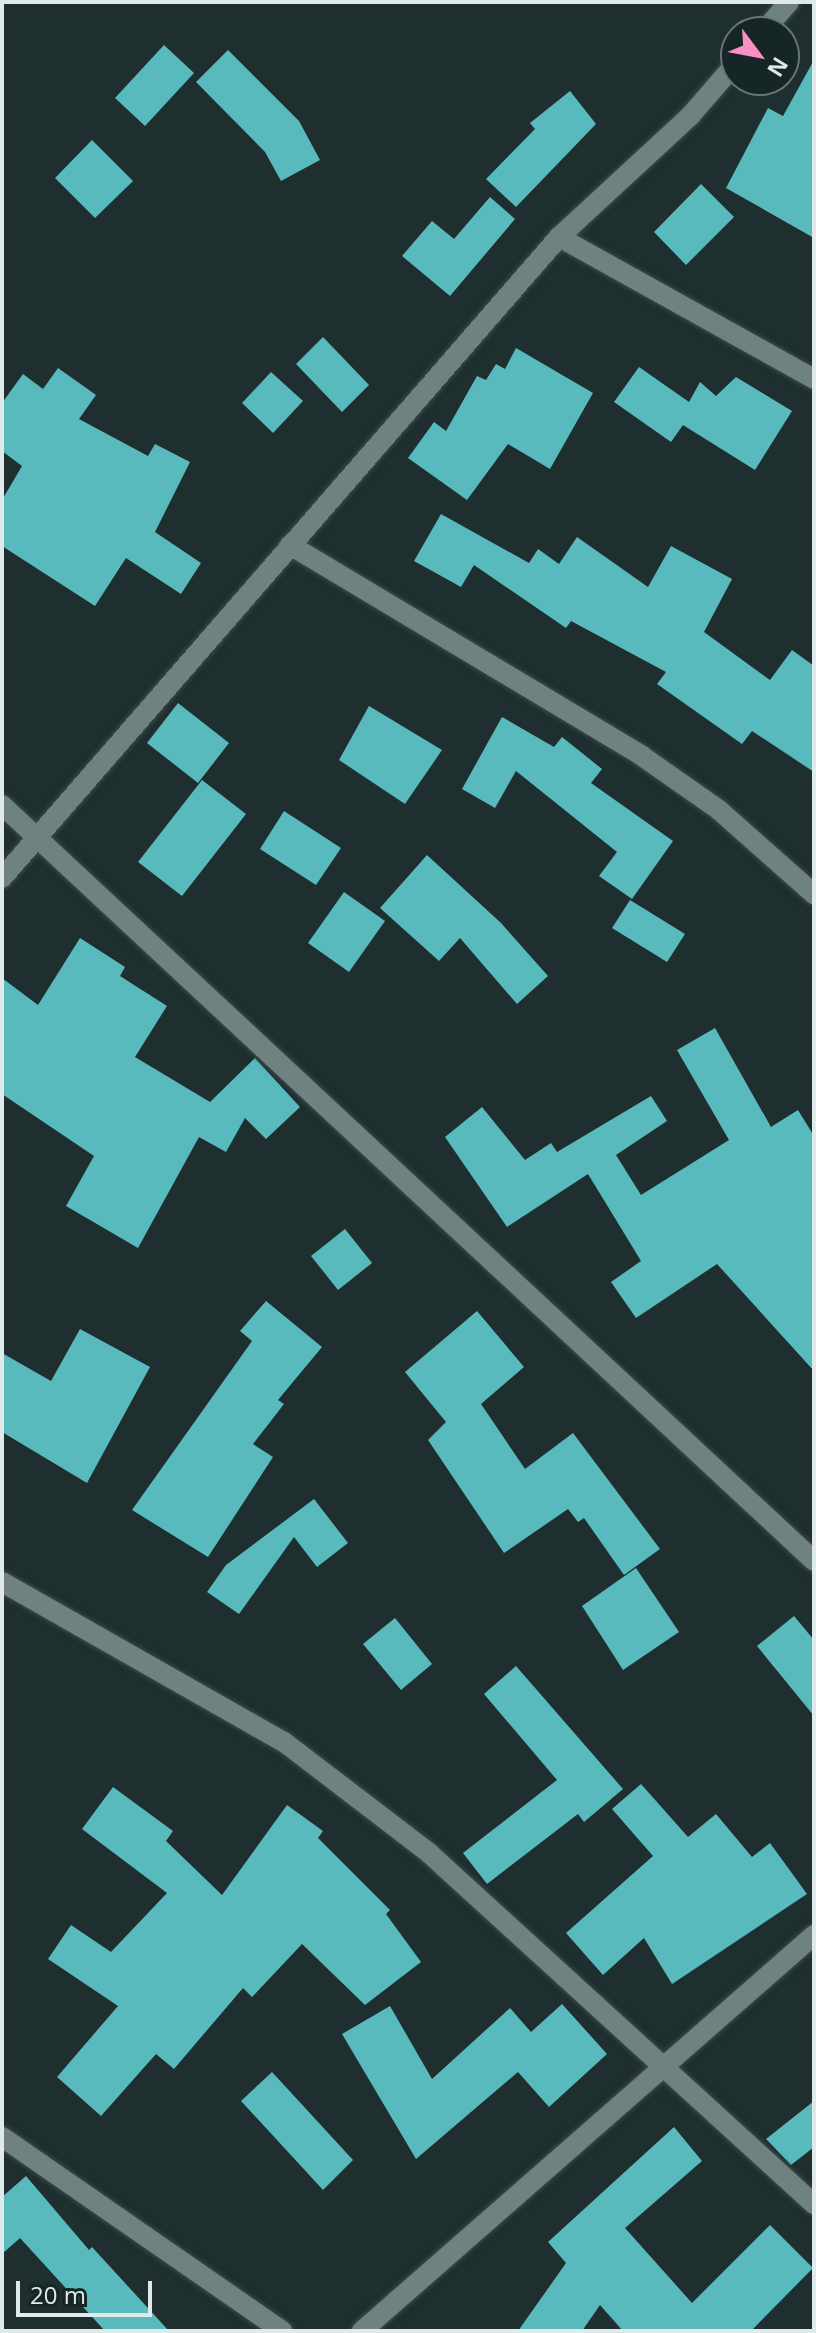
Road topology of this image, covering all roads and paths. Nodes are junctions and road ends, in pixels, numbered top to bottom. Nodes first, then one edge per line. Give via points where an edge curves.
1 (720, 81) edge
2 (559, 237) junction
3 (814, 379) edge
4 (290, 545) junction
5 (2, 805) edge
6 (37, 833) junction
7 (2, 878) edge
8 (814, 894) edge
9 (814, 1561) edge
10 (2, 1582) edge
11 (814, 1935) edge
12 (663, 2071) junction
13 (2, 2137) edge
14 (814, 2204) edge
15 (282, 2331) edge
16 (362, 2331) edge

1 - 2 street
2 - 3 street
2 - 4 street
4 - 6 street
4 - 8 street via 642,756 719,810
5 - 6 street
6 - 7 street
6 - 9 street
10 - 12 street via 284,1742 429,1853
11 - 12 street
12 - 14 street
12 - 16 street
13 - 15 street

